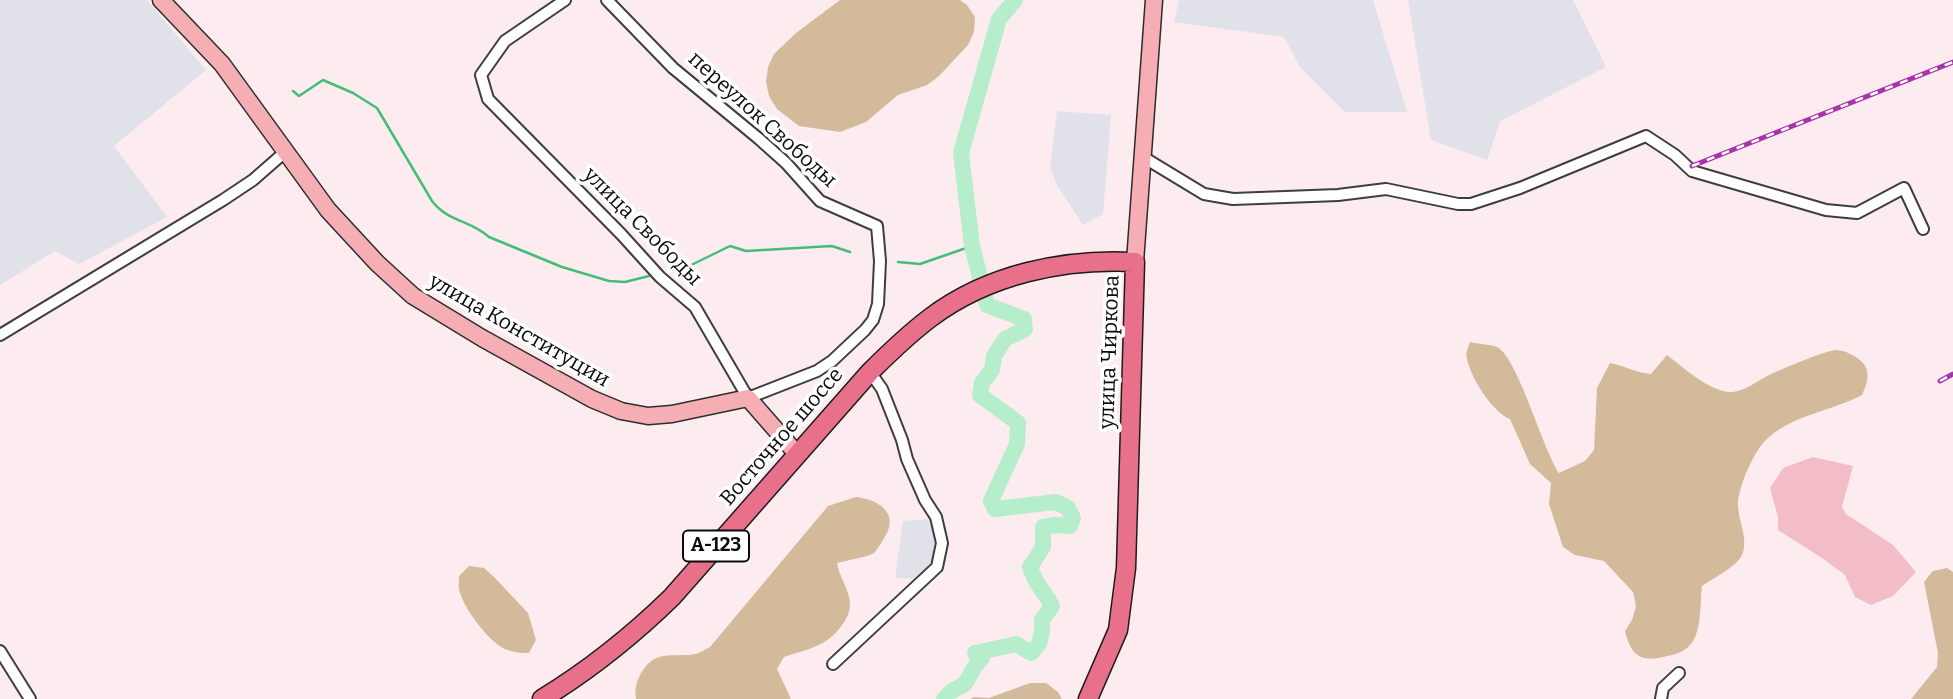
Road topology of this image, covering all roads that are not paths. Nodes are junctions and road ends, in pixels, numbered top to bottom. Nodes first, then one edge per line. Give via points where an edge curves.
1 (161, 0) edge
2 (565, 0) edge
3 (607, 0) edge
4 (1154, 0) edge
5 (285, 152) junction
6 (1143, 157) junction
7 (1923, 229) dead end
8 (1135, 262) junction
9 (0, 335) edge
10 (870, 372) junction
11 (748, 398) junction
12 (797, 454) junction
13 (0, 651) edge
14 (833, 664) dead end
15 (1679, 673) dead end
16 (30, 699) edge
17 (542, 699) edge
18 (1088, 699) edge
19 (1661, 699) edge

1 - 5 main road, улица Конституции via 222,64
2 - 11 street, улица Свободы via 505,41 481,75 488,99 660,277 695,307
3 - 11 street, переулок Свободы via 673,68 786,163 820,201 877,226 880,261 873,320 832,361
4 - 6 main road, улица Чиркова
5 - 9 street via 223,200
5 - 11 main road, улица Конституции via 328,210 413,296 592,399 648,416
6 - 7 street via 1204,194 1233,199 1387,189 1471,204 1646,136 1692,171 1826,210 1857,213 1904,188
6 - 8 main road, улица Чиркова
8 - 10 main road, А-123 via 1076,262 1023,274 972,293 932,316
8 - 18 main road, улица Чиркова via 1124,590 1118,630
10 - 12 main road, Восточное шоссе / А-123
10 - 14 street via 936,517 942,543 937,567
11 - 12 main road
12 - 17 main road, Восточное шоссе / А-123 via 649,620 607,656
13 - 16 street
15 - 19 street via 1663,688

